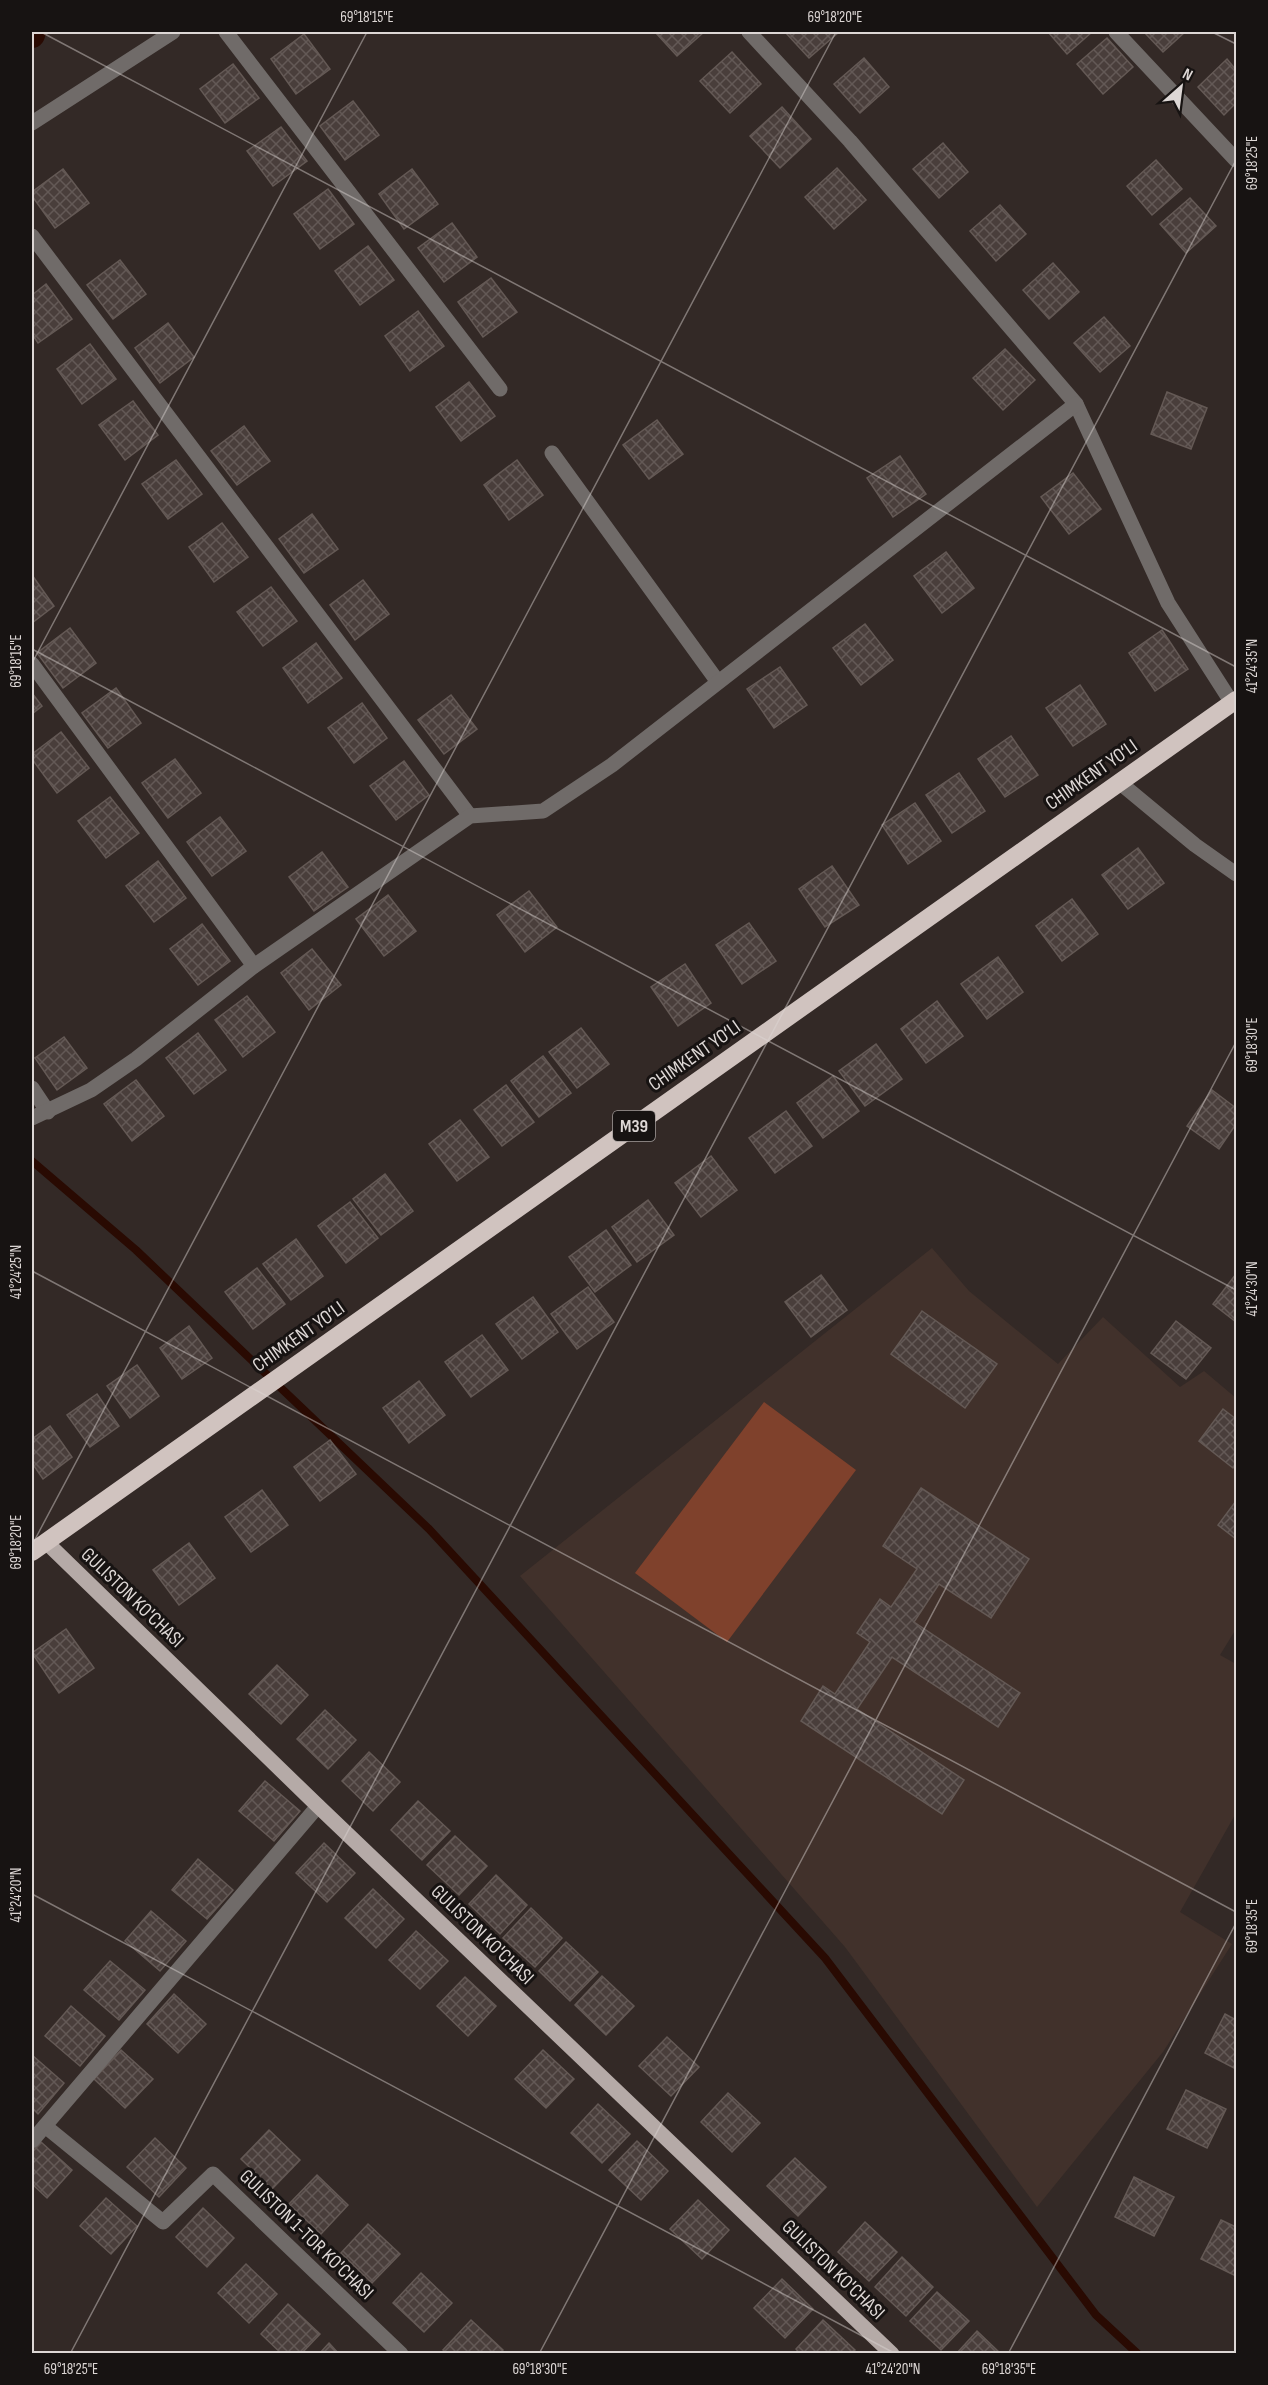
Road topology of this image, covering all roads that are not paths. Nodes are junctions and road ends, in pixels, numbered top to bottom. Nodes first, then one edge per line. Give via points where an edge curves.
1 (173, 32) edge
2 (226, 32) edge
3 (749, 32) edge
4 (1116, 32) edge
5 (32, 123) edge
6 (1236, 160) edge
7 (32, 236) edge
8 (500, 389) dead end
9 (1076, 404) junction
10 (552, 453) dead end
11 (32, 664) edge
12 (718, 682) junction
13 (1234, 701) edge
14 (1119, 782) junction
15 (470, 816) junction
16 (1236, 874) edge
17 (254, 966) junction
18 (32, 1088) edge
19 (48, 1112) junction
20 (32, 1118) edge
21 (39, 1547) edge
22 (318, 1806) junction
23 (45, 2126) junction
24 (32, 2142) edge
25 (401, 2354) edge
26 (892, 2354) edge

1 - 5 street
2 - 8 street
3 - 9 street via 850,141
4 - 6 street
7 - 15 street
9 - 12 street
9 - 13 street via 1168,603
10 - 12 street
11 - 17 street
12 - 15 street via 612,765 543,812
13 - 14 highway, CHIMKENT YO‘LI / M39
14 - 16 street
14 - 21 highway, CHIMKENT YO‘LI / M39
15 - 17 street
17 - 19 street via 136,1059 91,1090
18 - 19 street
19 - 20 street
21 - 22 main road, GULISTON KO'CHASI
22 - 23 street
22 - 26 main road, GULISTON KO'CHASI
23 - 24 street
23 - 25 street, GULISTON 1-TOR KO'CHASI via 163,2222 213,2174

